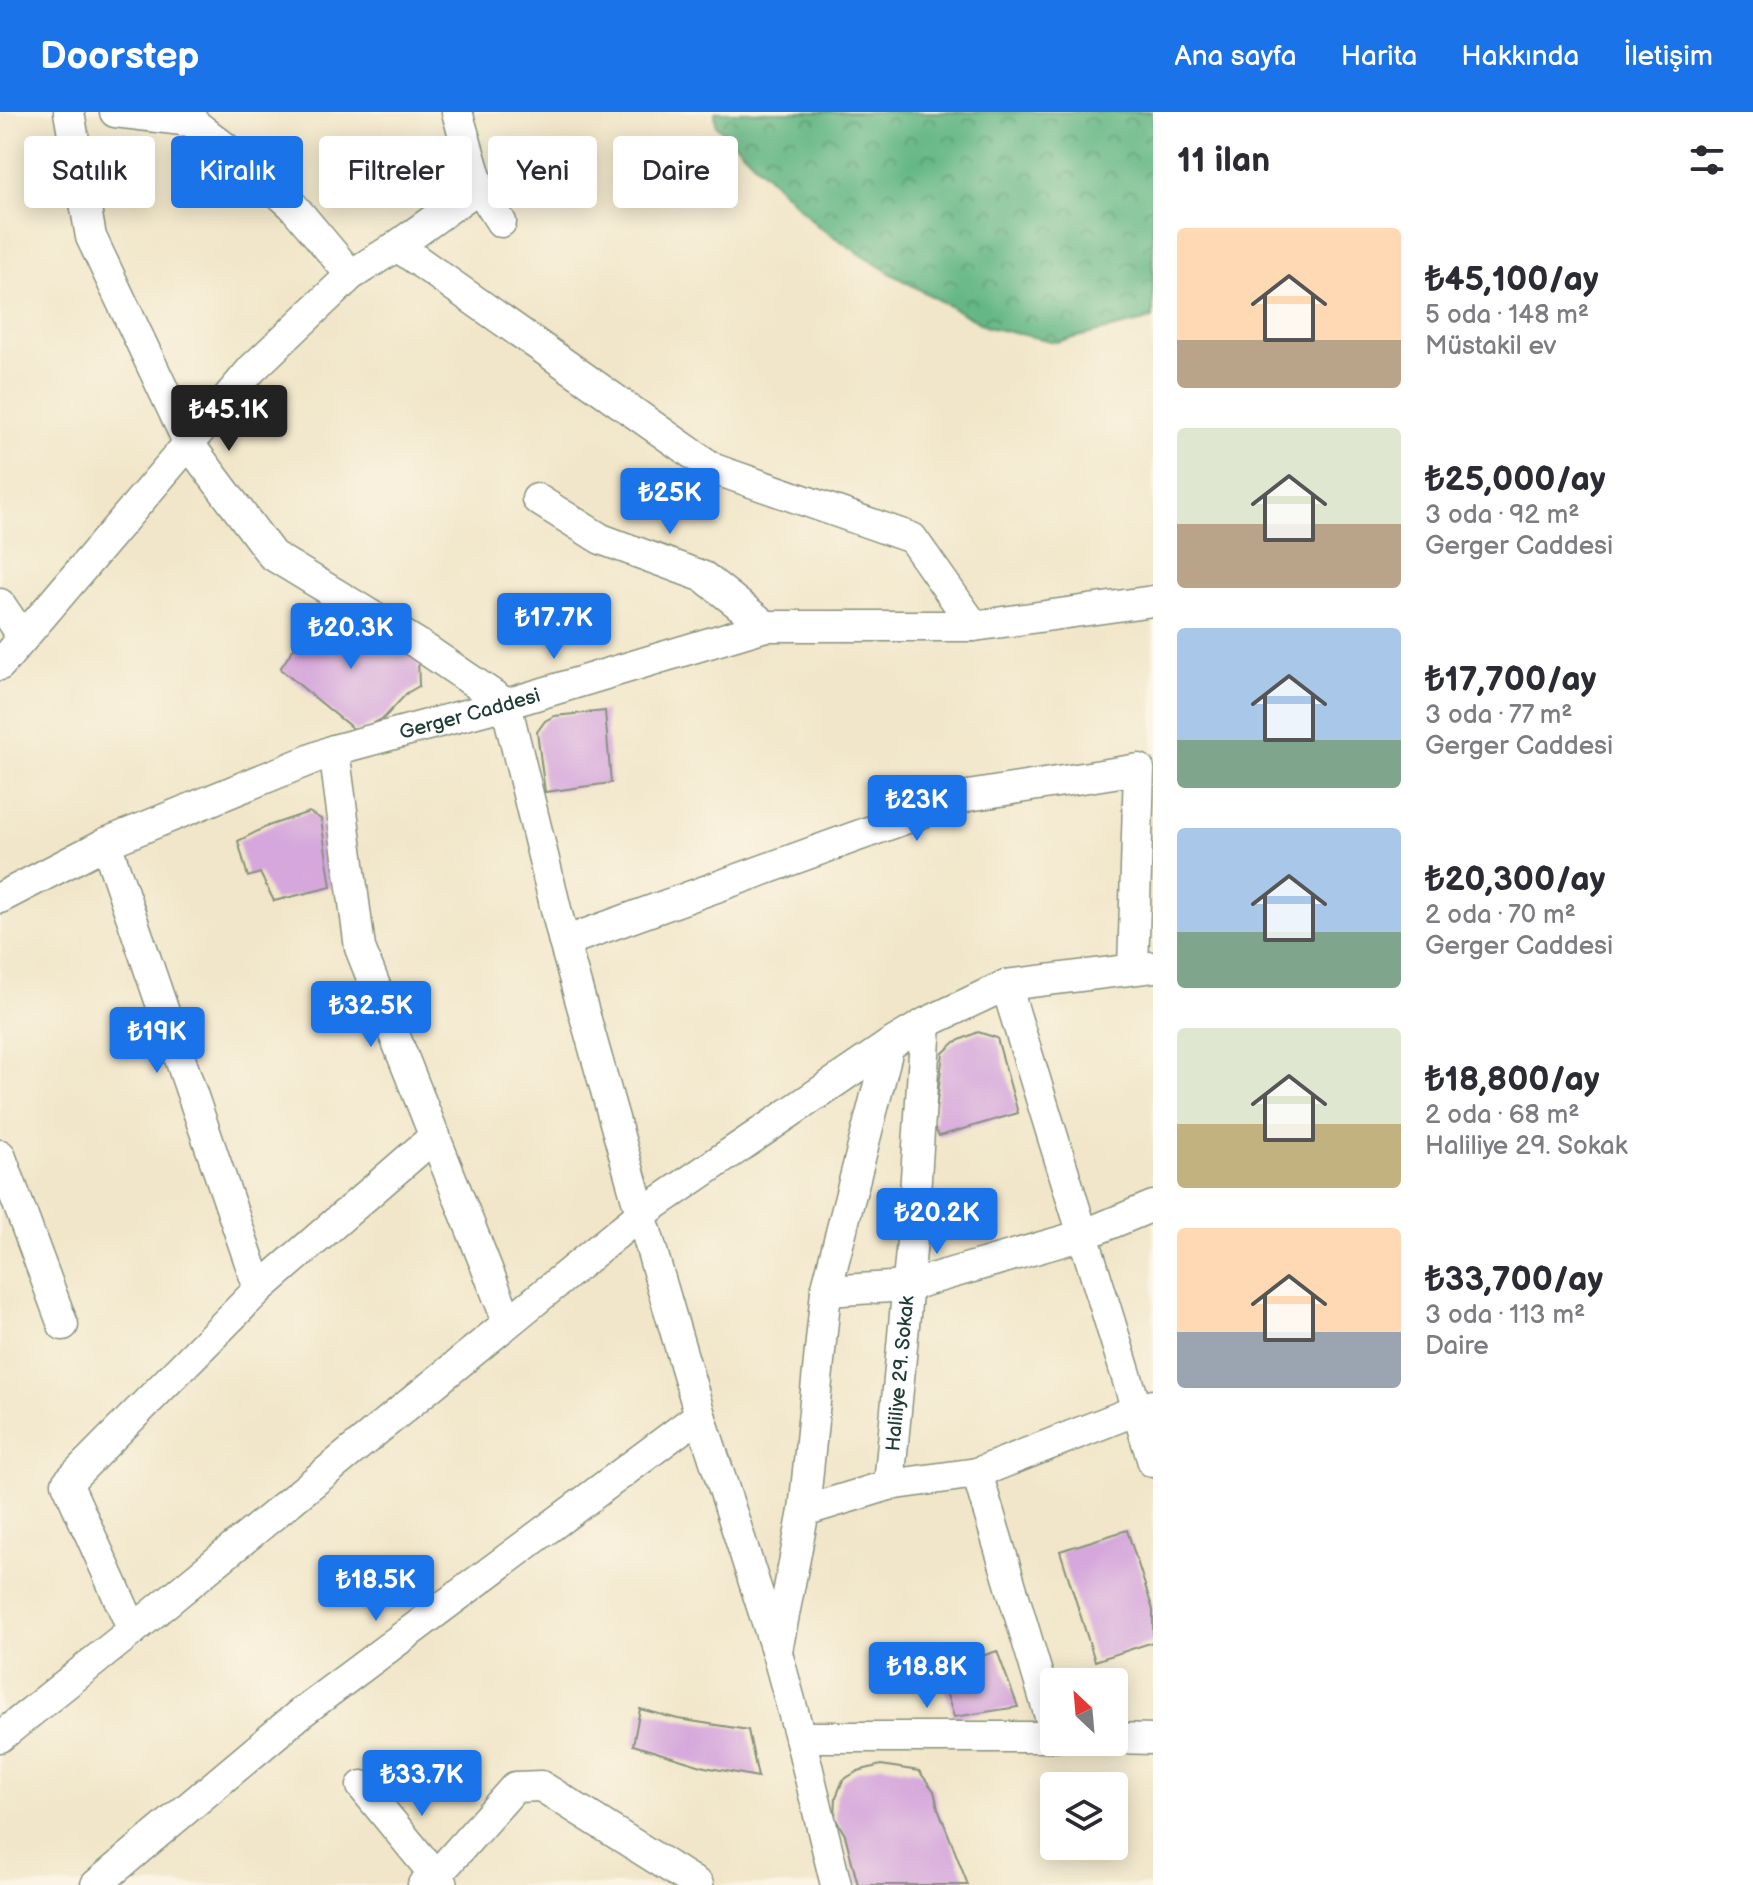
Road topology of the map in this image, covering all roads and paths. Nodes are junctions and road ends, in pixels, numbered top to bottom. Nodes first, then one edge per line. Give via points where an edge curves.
1 (69, 112) edge
2 (115, 112) edge
3 (457, 112) edge
4 (190, 117) edge
5 (479, 187) junction
6 (501, 222) dead end
7 (397, 246) junction
8 (351, 275) junction
9 (189, 444) junction
10 (537, 499) dead end
11 (1153, 601) edge
12 (0, 604) edge
13 (766, 626) junction
14 (974, 626) junction
15 (23, 638) junction
16 (0, 665) edge
17 (506, 704) junction
18 (334, 750) junction
19 (106, 843) junction
20 (0, 898) edge
21 (564, 942) junction
22 (1143, 968) edge
23 (1006, 985) junction
24 (926, 1023) junction
25 (889, 1045) junction
26 (435, 1136) junction
27 (0, 1155) edge
28 (1153, 1206) edge
29 (641, 1214) junction
30 (1083, 1235) junction
31 (907, 1286) junction
32 (259, 1289) junction
33 (826, 1291) junction
34 (508, 1322) junction
35 (63, 1325) dead end
36 (1145, 1408) edge
37 (700, 1415) junction
38 (1153, 1462) edge
39 (977, 1473) junction
40 (889, 1485) junction
41 (804, 1511) junction
42 (133, 1630) junction
43 (777, 1653) junction
44 (1040, 1683) edge
45 (0, 1737) edge
46 (800, 1737) junction
47 (1040, 1737) edge
48 (1128, 1738) edge
49 (1153, 1739) edge
50 (362, 1786) dead end
51 (434, 1882) edge
52 (96, 1885) edge
53 (698, 1885) edge
54 (836, 1885) edge

1 - 9 street via 91,237
2 - 4 street
3 - 5 street
4 - 8 street via 293,206
5 - 6 street
5 - 7 street
7 - 8 street
7 - 14 street via 714,469 912,538
8 - 9 street via 252,369
9 - 15 street
9 - 17 street via 272,555
10 - 13 street via 601,539 704,577
11 - 14 street, Gerger Caddesi
12 - 15 street
13 - 14 street, Gerger Caddesi
13 - 17 street, Gerger Caddesi
15 - 16 street
17 - 18 street, Gerger Caddesi
17 - 21 street
18 - 19 street, Gerger Caddesi
18 - 26 street via 360,948
19 - 20 street, Gerger Caddesi
19 - 32 street
21 - 22 street via 968,796 1139,769
21 - 29 street
22 - 23 street
23 - 24 street
23 - 30 street
24 - 25 street
24 - 31 street, Haliliye 29. Sokak
25 - 29 street
25 - 33 street
26 - 32 street
26 - 34 street
27 - 35 street
28 - 30 street
29 - 34 street
29 - 37 street
30 - 31 street
30 - 36 street
31 - 33 street
31 - 40 street, Haliliye 29. Sokak
32 - 42 street via 67,1483
33 - 41 street
34 - 42 street
36 - 38 street
36 - 39 street
37 - 43 street
37 - 52 street via 302,1712
39 - 40 street
39 - 44 street
40 - 41 street
41 - 43 street
42 - 45 street
43 - 46 street
46 - 47 street
46 - 54 street
48 - 49 street
50 - 51 street
51 - 53 street via 515,1787 541,1786

